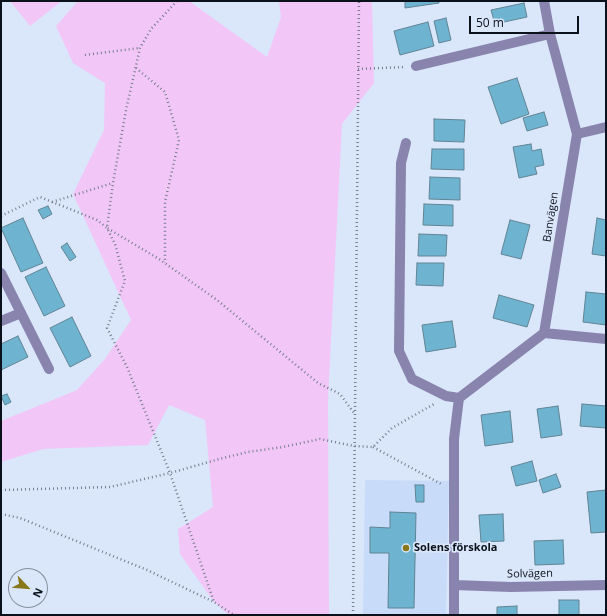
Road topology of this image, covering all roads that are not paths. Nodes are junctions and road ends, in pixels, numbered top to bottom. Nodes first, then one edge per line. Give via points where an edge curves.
1 (544, 1) edge
2 (550, 34) junction
3 (416, 66) road end
4 (606, 127) edge
5 (576, 134) junction
6 (406, 144) dead end
7 (1, 273) edge
8 (21, 313) junction
9 (1, 321) edge
10 (544, 333) junction
11 (606, 339) edge
12 (49, 369) dead end
13 (458, 398) junction
14 (454, 585) junction
15 (606, 585) edge
16 (454, 615) edge

1 - 2 street, Banvägen
2 - 3 street
2 - 5 street, Banvägen
4 - 5 street
5 - 10 street, Banvägen
6 - 13 street via 401,163 399,351 412,379 446,396
7 - 8 street
8 - 9 street
8 - 12 street
10 - 11 street
10 - 13 street
13 - 14 street via 454,439
14 - 15 street, Solvägen
14 - 16 street

